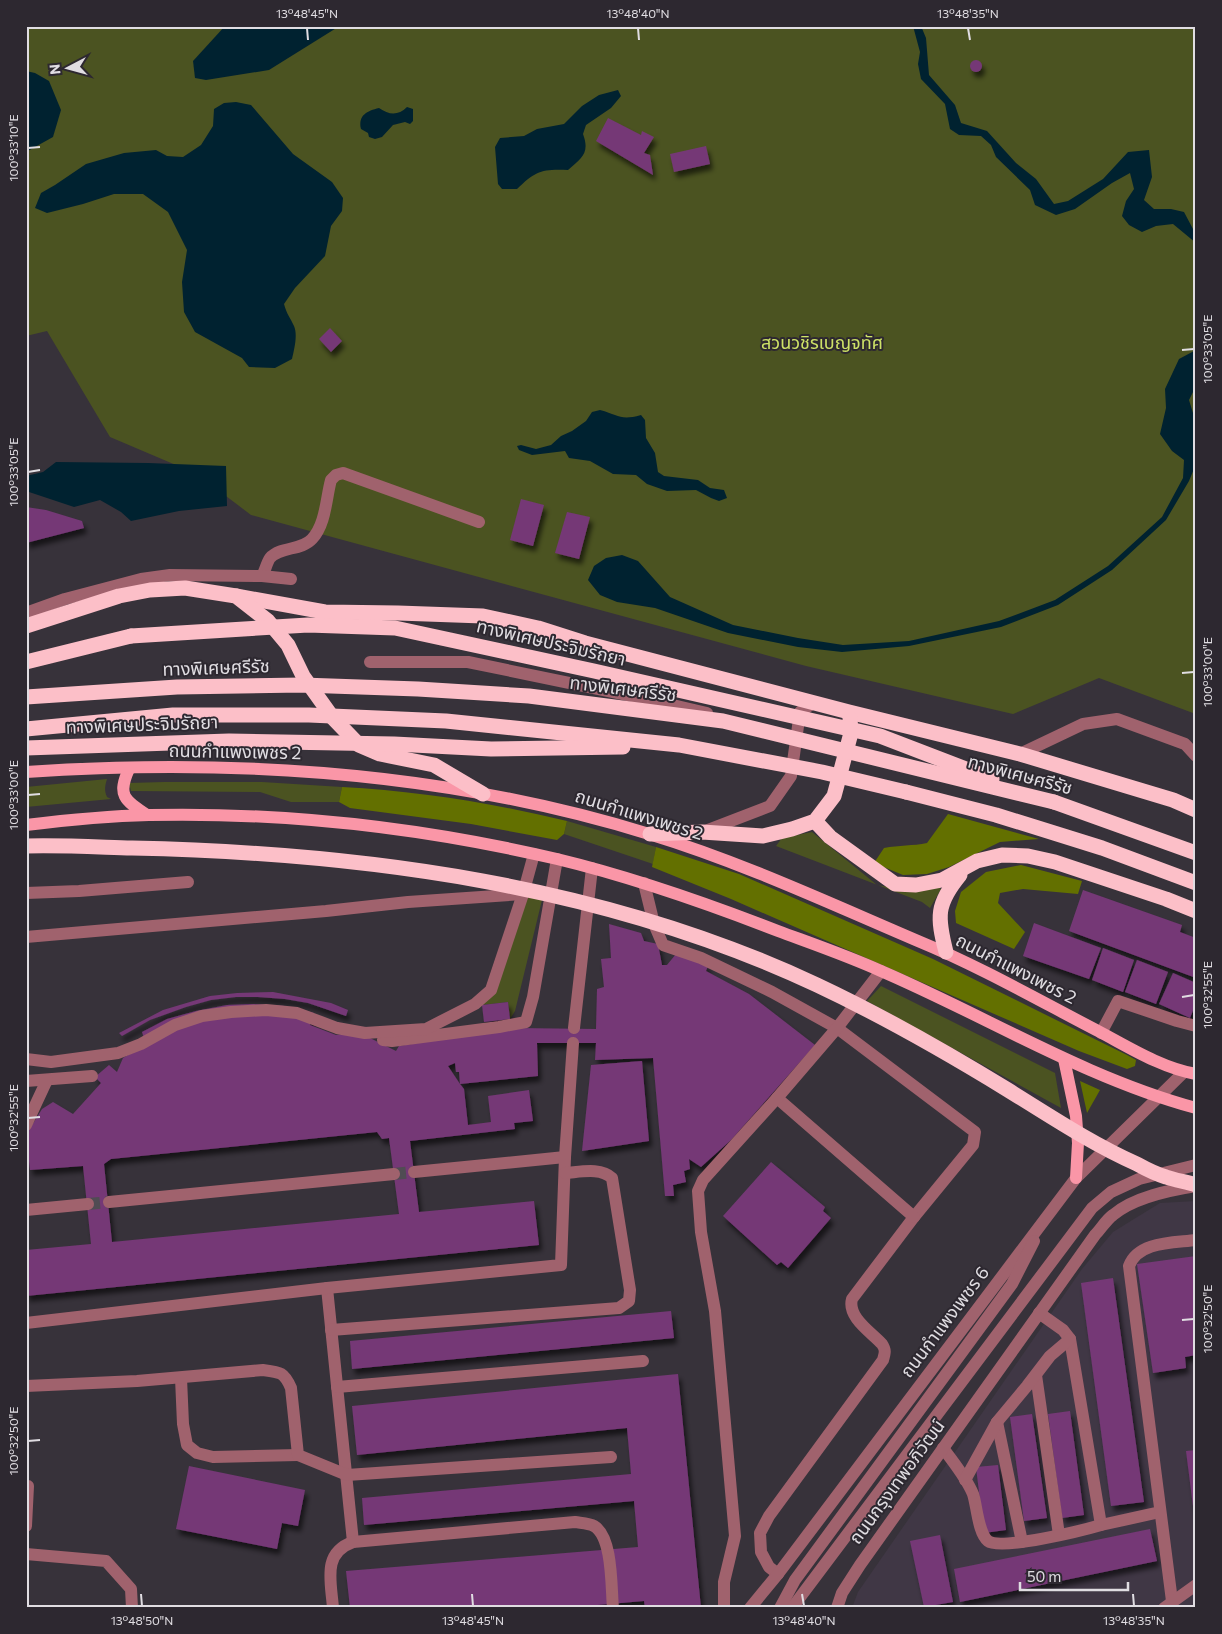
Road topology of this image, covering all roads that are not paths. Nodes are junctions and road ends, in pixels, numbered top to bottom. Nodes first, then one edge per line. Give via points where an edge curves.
1 (479, 522) dead end
2 (262, 576) junction
3 (291, 579) dead end
4 (236, 596) junction
5 (26, 613) edge
6 (26, 626) edge
7 (26, 662) edge
8 (370, 662) dead end
9 (26, 698) edge
10 (813, 702) junction
11 (849, 712) junction
12 (26, 729) edge
13 (796, 735) junction
14 (679, 745) junction
15 (26, 748) edge
16 (1020, 754) junction
17 (1196, 756) edge
18 (129, 768) junction
19 (26, 772) edge
20 (483, 794) junction
21 (1054, 802) junction
22 (1196, 810) edge
23 (147, 815) junction
24 (815, 821) junction
25 (26, 825) edge
26 (702, 832) junction
27 (650, 834) junction
28 (26, 846) edge
29 (1196, 853) edge
30 (534, 854) junction
31 (557, 860) junction
32 (592, 868) junction
33 (964, 870) junction
34 (188, 882) dead end
35 (644, 883) junction
36 (1196, 883) edge
37 (26, 893) edge
38 (523, 894) junction
39 (1196, 911) edge
40 (26, 937) edge
41 (946, 952) junction
42 (881, 971) junction
43 (1196, 1026) edge
44 (574, 1028) dead end
45 (837, 1028) junction
46 (1102, 1033) junction
47 (383, 1040) dead end
48 (573, 1043) dead end
49 (26, 1059) edge
50 (1064, 1059) junction
51 (1190, 1073) edge
52 (92, 1076) dead end
53 (47, 1080) junction
54 (26, 1081) edge
55 (777, 1098) junction
56 (1158, 1098) junction
57 (1196, 1108) edge
58 (27, 1119) edge
59 (565, 1157) junction
60 (1196, 1165) edge
61 (414, 1172) tunnel mouth
62 (565, 1173) junction
63 (394, 1174) tunnel mouth
64 (1076, 1178) junction
65 (1196, 1185) edge
66 (109, 1202) tunnel mouth
67 (88, 1204) tunnel mouth
68 (26, 1210) edge
69 (914, 1217) junction
70 (1042, 1223) junction
71 (1196, 1240) edge
72 (327, 1288) junction
73 (1040, 1313) junction
74 (26, 1323) edge
75 (332, 1330) junction
76 (1070, 1339) junction
77 (643, 1361) dead end
78 (1036, 1375) junction
79 (180, 1378) junction
80 (26, 1386) edge
81 (337, 1387) junction
82 (997, 1422) junction
83 (943, 1448) junction
84 (298, 1455) junction
85 (611, 1457) dead end
86 (347, 1475) junction
87 (965, 1480) junction
88 (28, 1486) dead end
89 (1160, 1512) junction
90 (1102, 1524) junction
91 (26, 1526) edge
92 (1059, 1535) junction
93 (353, 1542) junction
94 (1022, 1542) junction
95 (26, 1554) edge
96 (778, 1574) junction
97 (1196, 1585) edge
98 (799, 1603) edge
99 (1168, 1604) edge
100 (132, 1608) edge
101 (333, 1608) edge
102 (612, 1608) edge
103 (724, 1608) edge
104 (750, 1608) edge
105 (780, 1608) edge
106 (792, 1608) edge
107 (837, 1608) edge

1 - 2 street via 342,473 331,480 321,525 313,538 270,558
2 - 3 street
2 - 5 street via 170,575 141,579
4 - 6 highway via 185,588 150,590 119,596
4 - 10 highway via 325,612 483,616
4 - 20 highway via 268,621 288,645 303,676 333,718 359,745 380,754 434,765
7 - 21 highway, ทางพิเศษประจิมรัถยา, bridge via 131,636 308,625 395,628 880,736
8 - 13 street via 468,662 647,698
9 - 21 highway, ทางพิเศษศรีรัช, bridge via 177,687 302,684 529,696 723,721
10 - 11 highway
10 - 13 street via 800,712
11 - 16 highway
11 - 24 highway via 851,733 834,796
12 - 14 highway, bridge via 174,715 310,715 446,721
13 - 26 street via 791,776 770,806
14 - 15 highway, ทางพิเศษประจิมรัถยา, bridge via 491,749 229,741
14 - 36 highway, bridge via 822,772 996,814
16 - 17 street via 1083,724 1117,719 1185,744
16 - 22 highway via 1173,800
18 - 19 main road, ถนนกำแพงเพชร 2
18 - 20 main road, ถนนกำแพงเพชร 2 via 211,766 328,772
18 - 23 main road via 123,795 127,802
20 - 27 main road, ถนนกำแพงเพชร 2 via 534,802
21 - 29 highway, ทางพิเศษศรีรัช
23 - 25 main road
23 - 30 main road via 224,815 391,829
24 - 26 highway via 763,836
24 - 33 highway via 830,837 895,884 916,885 942,880
26 - 27 highway
27 - 41 main road, ถนนกำแพงเพชร 2 via 752,870
28 - 65 highway, bridge via 174,849 355,861 507,885 640,918 730,948 816,985 895,1024 1115,1154 1163,1176
30 - 31 main road
30 - 38 street
31 - 32 main road
31 - 47 street via 526,1022
32 - 35 main road
32 - 44 street
33 - 39 highway via 977,861 1002,855 1028,856 1055,862
33 - 41 highway via 947,890 942,903 939,924
34 - 37 street
35 - 42 main road via 735,914
35 - 45 street via 663,945 701,958 754,983
38 - 40 street
38 - 49 street via 491,990 475,1004 426,1029 365,1034 337,1028 297,1013 266,1010 231,1012 202,1016 175,1025 118,1053 51,1062
41 - 46 main road, ถนนกำแพงเพชร 2
42 - 45 street
42 - 50 main road
43 - 46 street via 1118,1001
45 - 55 street
45 - 69 street via 975,1132 973,1145
46 - 51 main road, ถนนกำแพงเพชร 2
48 - 59 street
50 - 56 main road
50 - 64 main road via 1076,1116
51 - 56 street, ถนนกำแพงเพชร 6
52 - 53 street
53 - 54 street
53 - 58 street
55 - 69 street
55 - 103 street via 703,1180 698,1191 701,1232 715,1311 735,1536 724,1582
56 - 57 main road
56 - 64 street, ถนนกำแพงเพชร 6
59 - 61 street
59 - 62 street
60 - 98 street via 1139,1179 1111,1192 1092,1208
62 - 72 street via 561,1265
62 - 75 street via 597,1171 608,1173 612,1178 630,1290 629,1302 624,1306
63 - 66 street
64 - 70 street, ถนนกำแพงเพชร 6
65 - 73 street via 1160,1192 1114,1214 1095,1235
67 - 68 street
69 - 96 street via 850,1305 853,1314 886,1350 884,1360 769,1516 760,1533 762,1552 769,1567
70 - 96 street, ถนนกำแพงเพชร 6
70 - 105 street via 1012,1284 795,1580
71 - 89 street via 1143,1250 1131,1259 1129,1266
72 - 74 street
72 - 75 street
73 - 76 street
73 - 83 street, ถนนกรุงเทพอภิวัฒน์
75 - 81 street
76 - 78 street via 1050,1356
76 - 90 street
77 - 81 street
78 - 82 street
78 - 92 street
79 - 80 street
79 - 84 street via 187,1444 197,1453 213,1457
79 - 84 street via 263,1370 280,1373 287,1378 291,1388
81 - 86 street
82 - 87 street
82 - 94 street
83 - 87 street
83 - 107 street, ถนนกรุงเทพอภิวัฒน์ via 860,1565 842,1593
84 - 86 street
85 - 86 street
86 - 93 street
87 - 94 street via 989,1542
88 - 91 street
89 - 90 street
89 - 99 street
90 - 92 street
92 - 94 street
93 - 101 street via 344,1545 333,1556
93 - 102 street via 584,1523 594,1526 605,1539
95 - 100 street via 106,1560 132,1589
96 - 104 street, ถนนกำแพงเพชร 6
97 - 99 street
98 - 106 street

